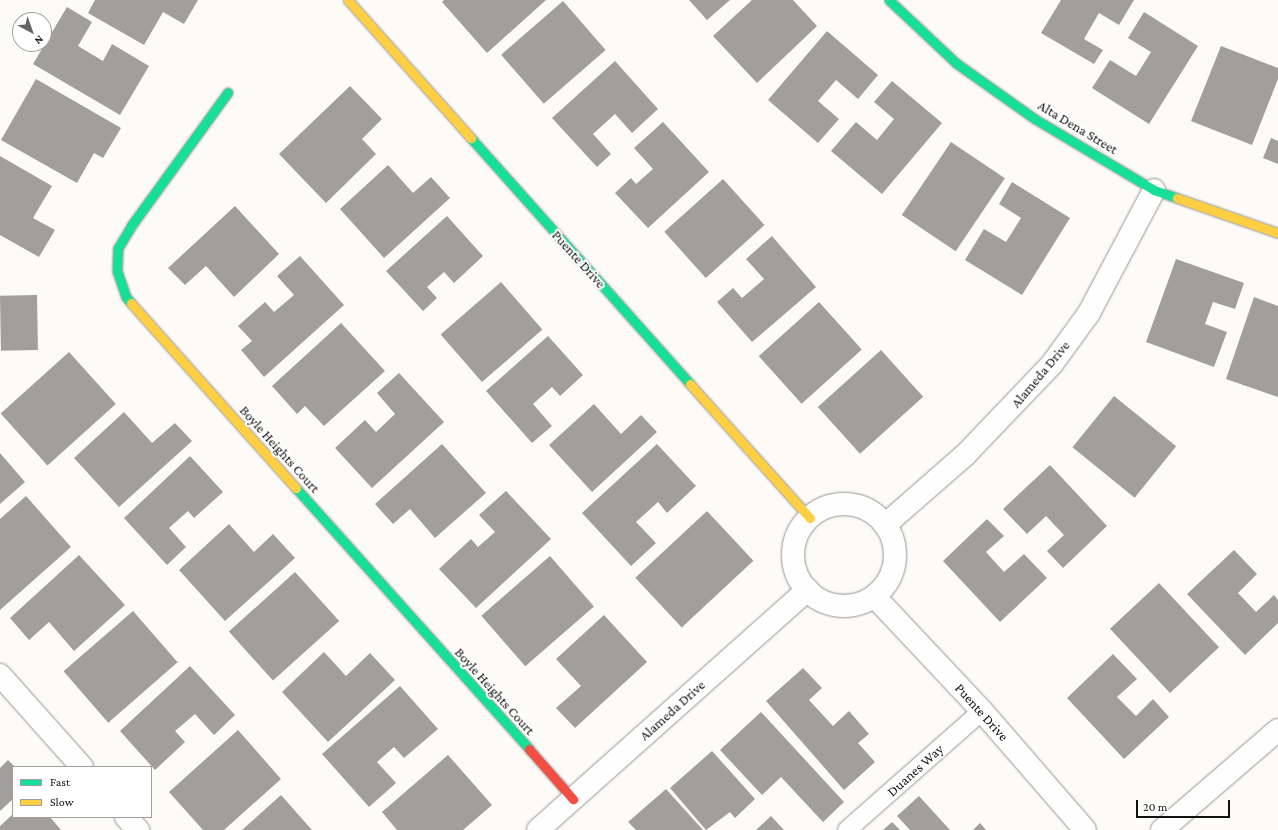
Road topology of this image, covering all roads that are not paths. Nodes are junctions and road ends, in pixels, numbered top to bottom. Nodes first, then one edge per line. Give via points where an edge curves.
1 (348, 0) edge
2 (890, 0) edge
3 (228, 92) dead end
4 (1154, 190) junction
5 (1278, 233) edge
6 (810, 518) junction
7 (885, 525) junction
8 (807, 590) junction
9 (875, 597) junction
10 (0, 675) edge
11 (982, 711) junction
12 (1278, 730) edge
13 (81, 766) edge
14 (573, 799) junction
15 (127, 818) edge
16 (138, 830) edge
17 (538, 830) edge
18 (848, 830) edge
19 (1085, 830) edge
20 (1162, 830) edge

1 - 6 street, Puente Drive
2 - 4 street, Alta Dena Street via 956,64 1035,119
3 - 14 street, Boyle Heights Court via 131,226 118,248 117,271 126,297
4 - 5 street, Alta Dena Street
4 - 7 street, Alameda Drive via 1089,313 1052,364 966,454
6 - 7 street via 829,507 851,504 870,511
6 - 8 street via 796,536 793,549 798,578
7 - 9 street via 895,545 896,558 890,579
8 - 9 street via 817,599 836,606 851,606
8 - 14 street, Alameda Drive
9 - 11 street, Puente Drive
10 - 13 street
11 - 18 lane, Duanes Way
11 - 19 street, Puente Drive
12 - 20 street
14 - 17 street, Alameda Drive
15 - 16 street

